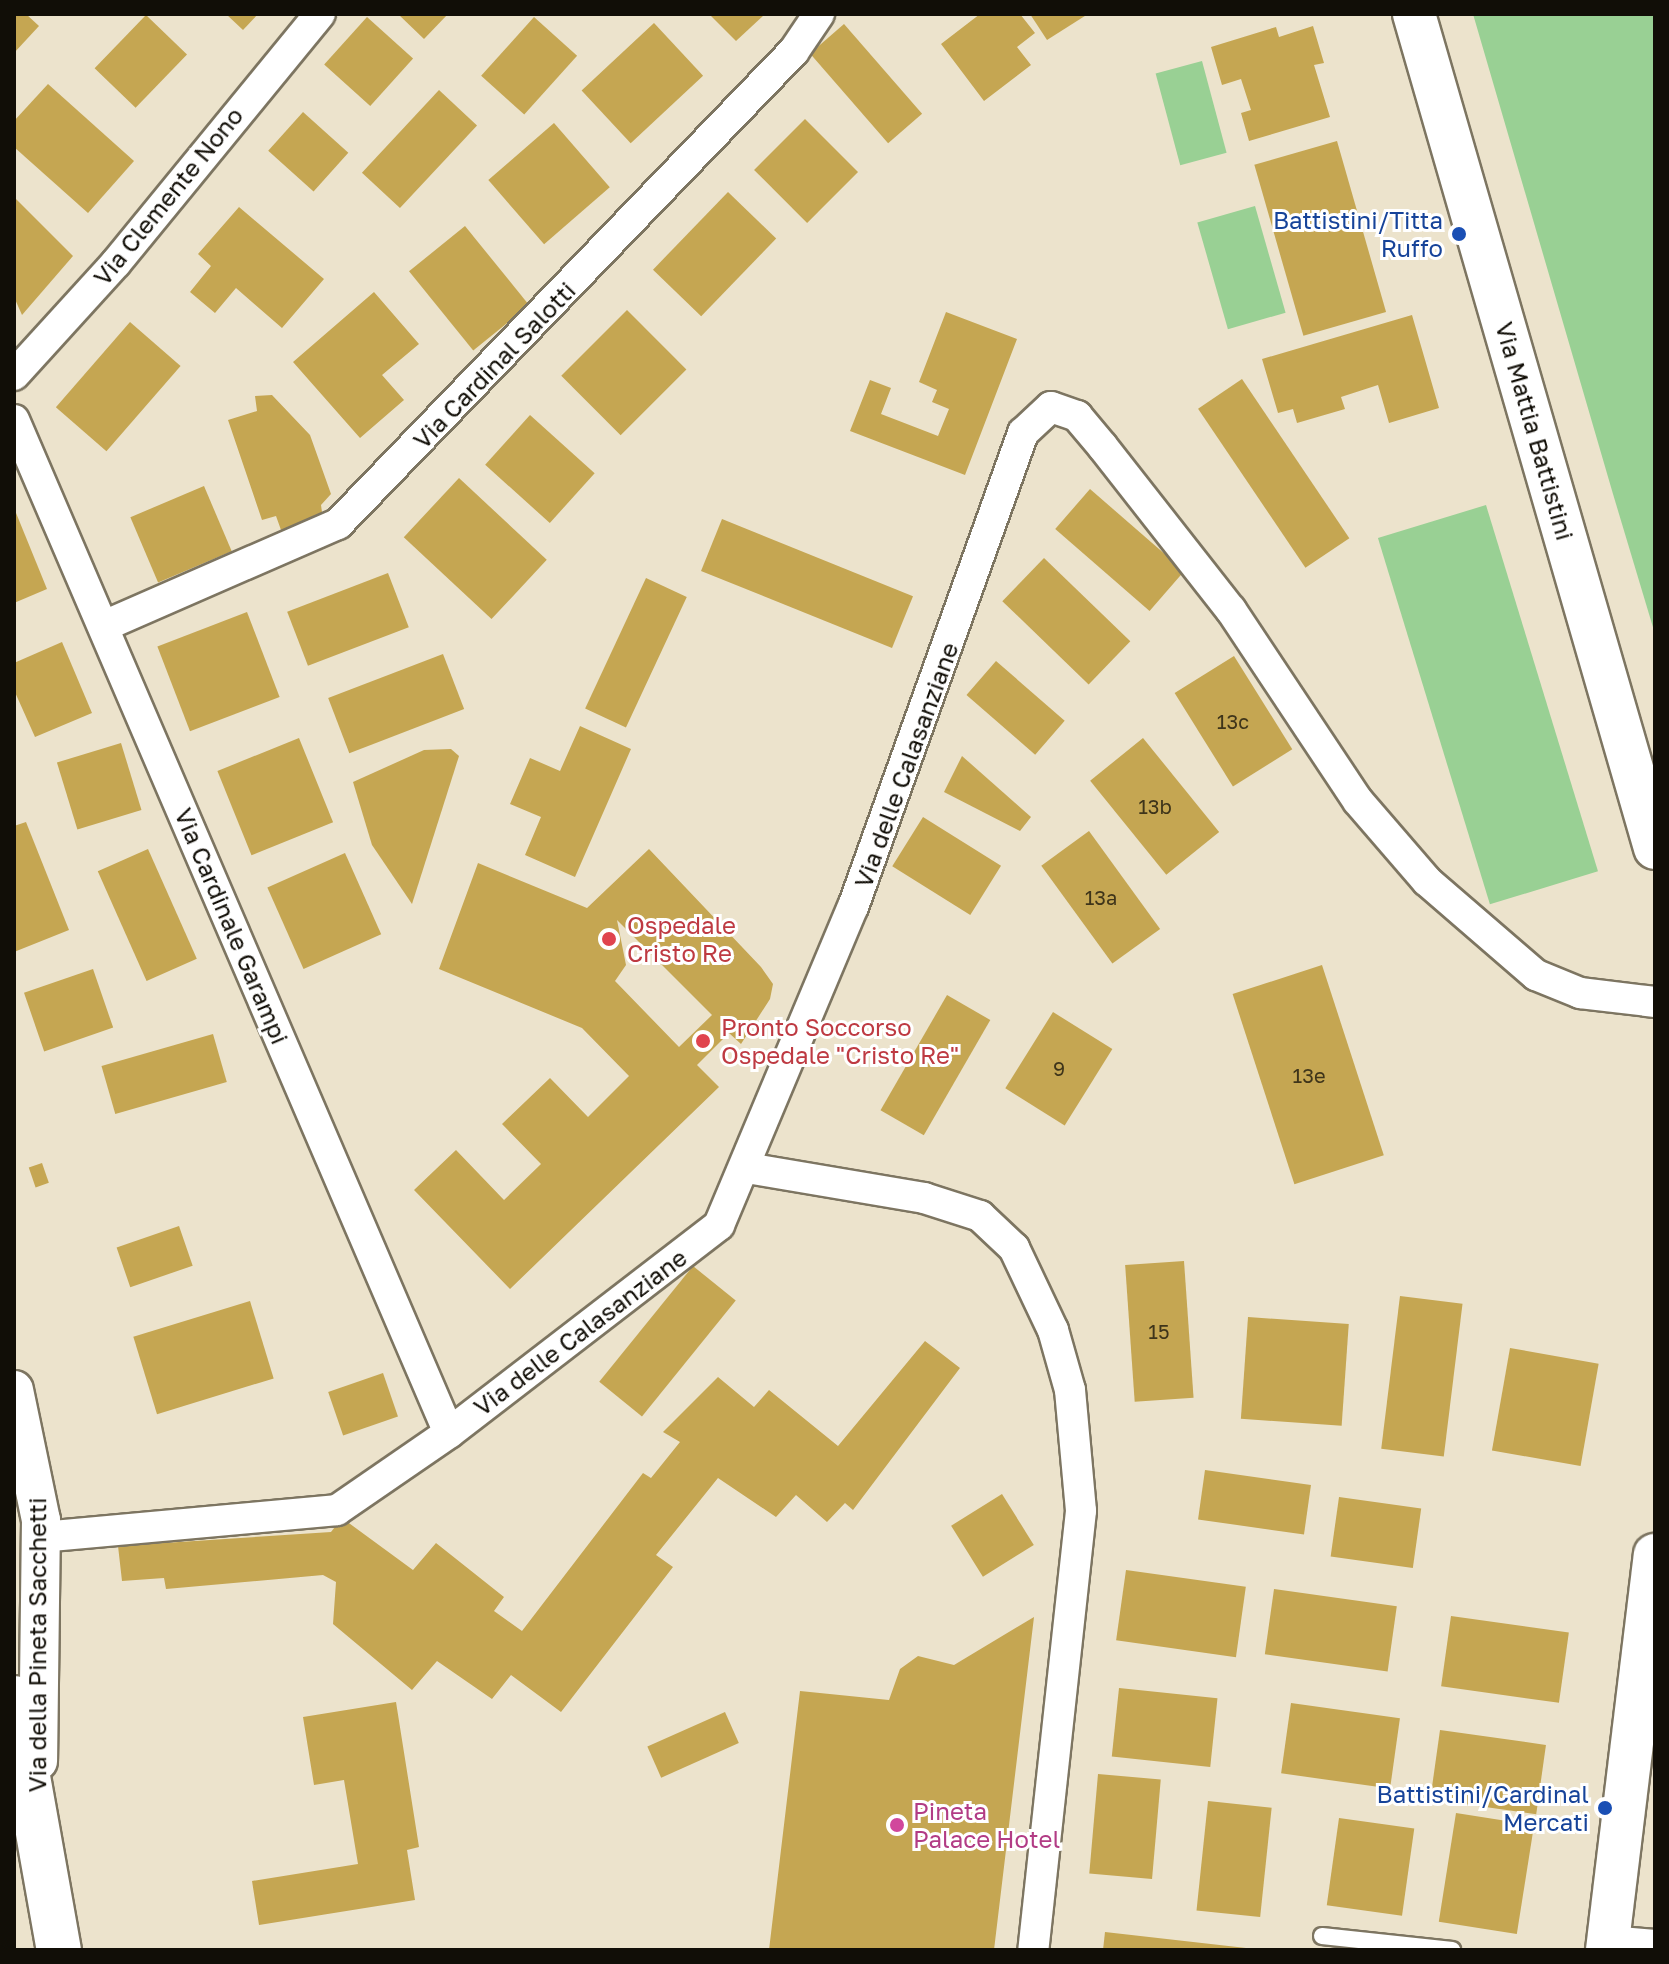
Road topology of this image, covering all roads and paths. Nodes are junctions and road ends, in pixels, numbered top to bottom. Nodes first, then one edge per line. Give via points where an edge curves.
1 (320, 14) edge
2 (819, 14) edge
3 (1414, 14) edge
4 (14, 375) edge
5 (14, 420) edge
6 (104, 626) junction
7 (1655, 848) edge
8 (1655, 1002) edge
9 (747, 1168) junction
10 (14, 1390) edge
11 (449, 1433) junction
12 (41, 1537) junction
13 (1655, 1555) edge
14 (14, 1698) edge
15 (37, 1807) junction
16 (1322, 1936) dead end
17 (1607, 1945) edge
18 (1655, 1945) edge
19 (59, 1950) edge
20 (1033, 1950) edge
21 (1452, 1950) edge

1 - 4 street, Via Clemente Nono via 116,263
2 - 6 street, Via Cardinal Salotti via 794,51 338,524
3 - 7 main road, Via Mattia Battistini
5 - 6 street, Via Cardinale Garampi
6 - 11 street, Via Cardinale Garampi
8 - 9 street, Via delle Calasanziane via 1580,993 1536,975 1427,881 1358,801 1231,610 1103,447 1077,416 1051,407 1023,433 853,907
9 - 11 street, Via delle Calasanziane via 712,1232
9 - 20 street via 924,1198 980,1216 1014,1248 1053,1330 1070,1390 1081,1511
10 - 12 street, Via della Pineta Sacchetti via 36,1477
11 - 12 street, Via delle Calasanziane via 337,1510
12 - 15 street, Via della Pineta Sacchetti
13 - 17 main road
14 - 15 main road, Via della Pineta Sacchetti
15 - 19 main road, Via della Pineta Sacchetti
16 - 21 lane
17 - 18 street

